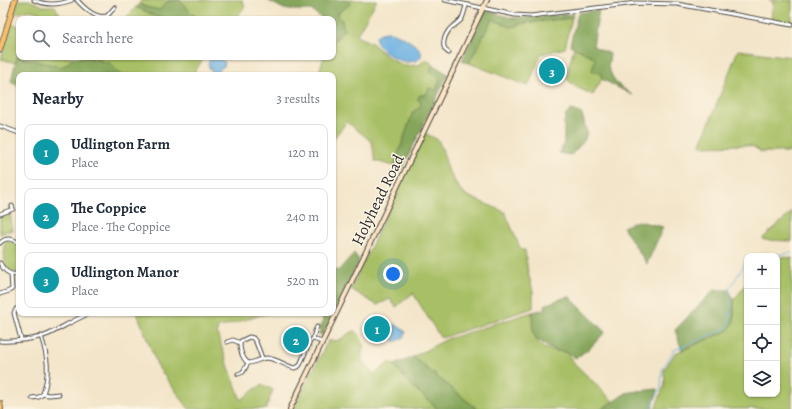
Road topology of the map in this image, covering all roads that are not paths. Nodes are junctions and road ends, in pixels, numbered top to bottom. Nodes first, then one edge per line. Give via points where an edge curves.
1 (15, 0) edge
2 (34, 0) edge
3 (72, 0) edge
4 (77, 0) edge
5 (445, 0) edge
6 (487, 0) edge
7 (466, 5) junction
8 (115, 7) dead end
9 (483, 8) junction
10 (97, 16) edge
11 (107, 16) edge
12 (792, 25) edge
13 (0, 50) edge
14 (444, 55) dead end
15 (0, 126) edge
16 (16, 132) edge
17 (12, 206) dead end
18 (0, 214) edge
19 (16, 241) edge
20 (0, 243) edge
21 (0, 264) edge
22 (11, 274) junction
23 (16, 275) edge
24 (0, 294) edge
25 (16, 309) dead end
26 (336, 313) edge
27 (82, 316) edge
28 (335, 316) edge
29 (317, 328) dead end
30 (41, 336) junction
31 (21, 339) junction
32 (313, 339) junction
33 (0, 342) edge
34 (227, 342) dead end
35 (322, 342) junction
36 (240, 343) junction
37 (262, 358) junction
38 (248, 363) junction
39 (238, 374) dead end
40 (43, 394) junction
41 (59, 394) dead end
42 (32, 398) dead end
43 (0, 403) edge
44 (1, 409) edge
45 (290, 409) edge

1 - 13 main road
2 - 3 street via 52,4
4 - 10 street
5 - 7 street
6 - 9 main road, Holyhead Road
7 - 9 street
7 - 14 street via 462,18 447,33 444,44 448,52
8 - 11 street
9 - 12 street via 531,16 636,2 678,4
9 - 26 main road, Holyhead Road
15 - 16 street
17 - 18 street via 13,209
19 - 20 street via 9,239
21 - 22 street
22 - 23 street
22 - 24 street via 12,289
25 - 31 street via 14,313
27 - 30 street
28 - 35 main road, Holyhead Road
29 - 32 street
30 - 31 street
30 - 40 street via 48,364
31 - 33 street
32 - 35 street
32 - 37 street via 299,366 291,367
34 - 36 street via 231,340
35 - 45 main road, Holyhead Road
36 - 37 street via 249,337 253,338
36 - 38 street via 242,354
37 - 38 street
38 - 39 street via 243,372
40 - 41 street
40 - 42 street
43 - 44 main road

